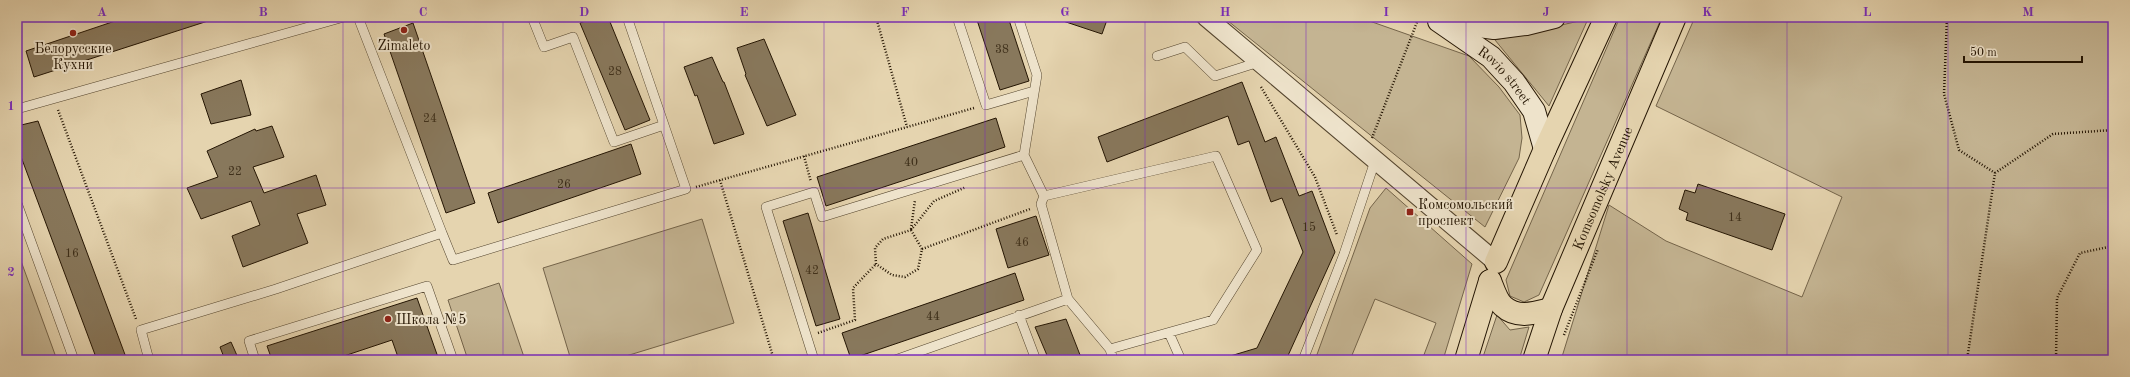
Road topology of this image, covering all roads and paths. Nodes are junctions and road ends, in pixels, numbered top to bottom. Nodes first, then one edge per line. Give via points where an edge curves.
1 (344, 17) edge
2 (358, 17) edge
3 (532, 17) edge
4 (627, 17) edge
5 (876, 17) edge
6 (957, 17) edge
7 (1018, 17) edge
8 (1206, 17) edge
9 (1554, 17) edge
10 (1606, 17) edge
11 (1675, 17) edge
12 (1947, 17) edge
13 (1429, 18) edge
14 (1157, 56) dead end
15 (1254, 63) junction
16 (1034, 90) junction
17 (54, 100) junction
18 (986, 105) junction
19 (17, 109) edge
20 (664, 125) junction
21 (908, 126) junction
22 (2113, 130) edge
23 (1545, 149) junction
24 (1024, 155) junction
25 (804, 156) junction
26 (1371, 157) junction
27 (1995, 173) junction
28 (720, 180) junction
29 (973, 183) dead end
30 (916, 188) junction
31 (686, 189) junction
32 (814, 192) junction
33 (1042, 200) junction
34 (17, 203) edge
35 (911, 230) junction
36 (442, 233) junction
37 (2113, 246) edge
38 (922, 249) junction
39 (1344, 254) junction
40 (876, 264) junction
41 (1493, 271) junction
42 (1068, 299) junction
43 (1551, 309) junction
44 (1019, 315) junction
45 (141, 330) junction
46 (1169, 333) junction
47 (806, 337) junction
48 (1110, 349) junction
49 (74, 360) edge
50 (149, 360) edge
51 (255, 360) edge
52 (453, 360) edge
53 (774, 360) edge
54 (814, 360) edge
55 (894, 360) edge
56 (1036, 360) edge
57 (1113, 360) edge
58 (1181, 360) edge
59 (1303, 360) edge
60 (1466, 360) edge
61 (1534, 360) edge
62 (1967, 360) edge
63 (2056, 360) edge

1 - 17 lane
2 - 36 lane
3 - 20 lane via 544,47 573,37 614,142
4 - 20 lane
5 - 21 path
6 - 18 lane
7 - 16 lane via 1037,75
8 - 15 street
9 - 13 main road, Rovio street via 1494,28
10 - 23 main road
11 - 43 main road, Komsomolsky Avenue
12 - 27 path via 1944,94 1959,150
13 - 23 main road, Rovio street via 1491,56 1514,82 1534,111
13 - 26 path
14 - 15 lane via 1185,47 1216,76
15 - 26 street
15 - 39 path via 1315,177
16 - 18 lane
16 - 24 lane
17 - 19 lane
17 - 45 path
18 - 21 path
20 - 31 lane
21 - 25 path
22 - 27 path via 2053,134
23 - 41 main road
24 - 30 lane
24 - 33 lane
25 - 28 path
25 - 32 path
26 - 39 lane
26 - 41 street
27 - 62 path
28 - 31 path
28 - 53 path
29 - 35 path via 934,201
30 - 32 lane via 822,217
30 - 35 path
31 - 36 lane via 453,260
32 - 47 lane via 766,207
33 - 38 path
33 - 42 lane
33 - 46 lane via 1216,156 1257,250 1213,320
34 - 49 lane
35 - 38 path
35 - 40 path via 883,239 875,248
36 - 45 lane via 276,289
37 - 63 path via 2080,253 2057,298
38 - 40 path via 918,269 905,277 892,275
39 - 59 lane
40 - 47 path via 853,288 855,320
41 - 43 main road via 1502,306 1517,314 1533,314
41 - 60 main road
42 - 44 lane
42 - 48 lane
43 - 61 main road, Komsomolsky Avenue
44 - 55 lane
44 - 56 lane
45 - 50 lane
46 - 48 lane
46 - 58 lane
47 - 54 lane
48 - 57 lane
51 - 52 lane via 249,340 427,286

